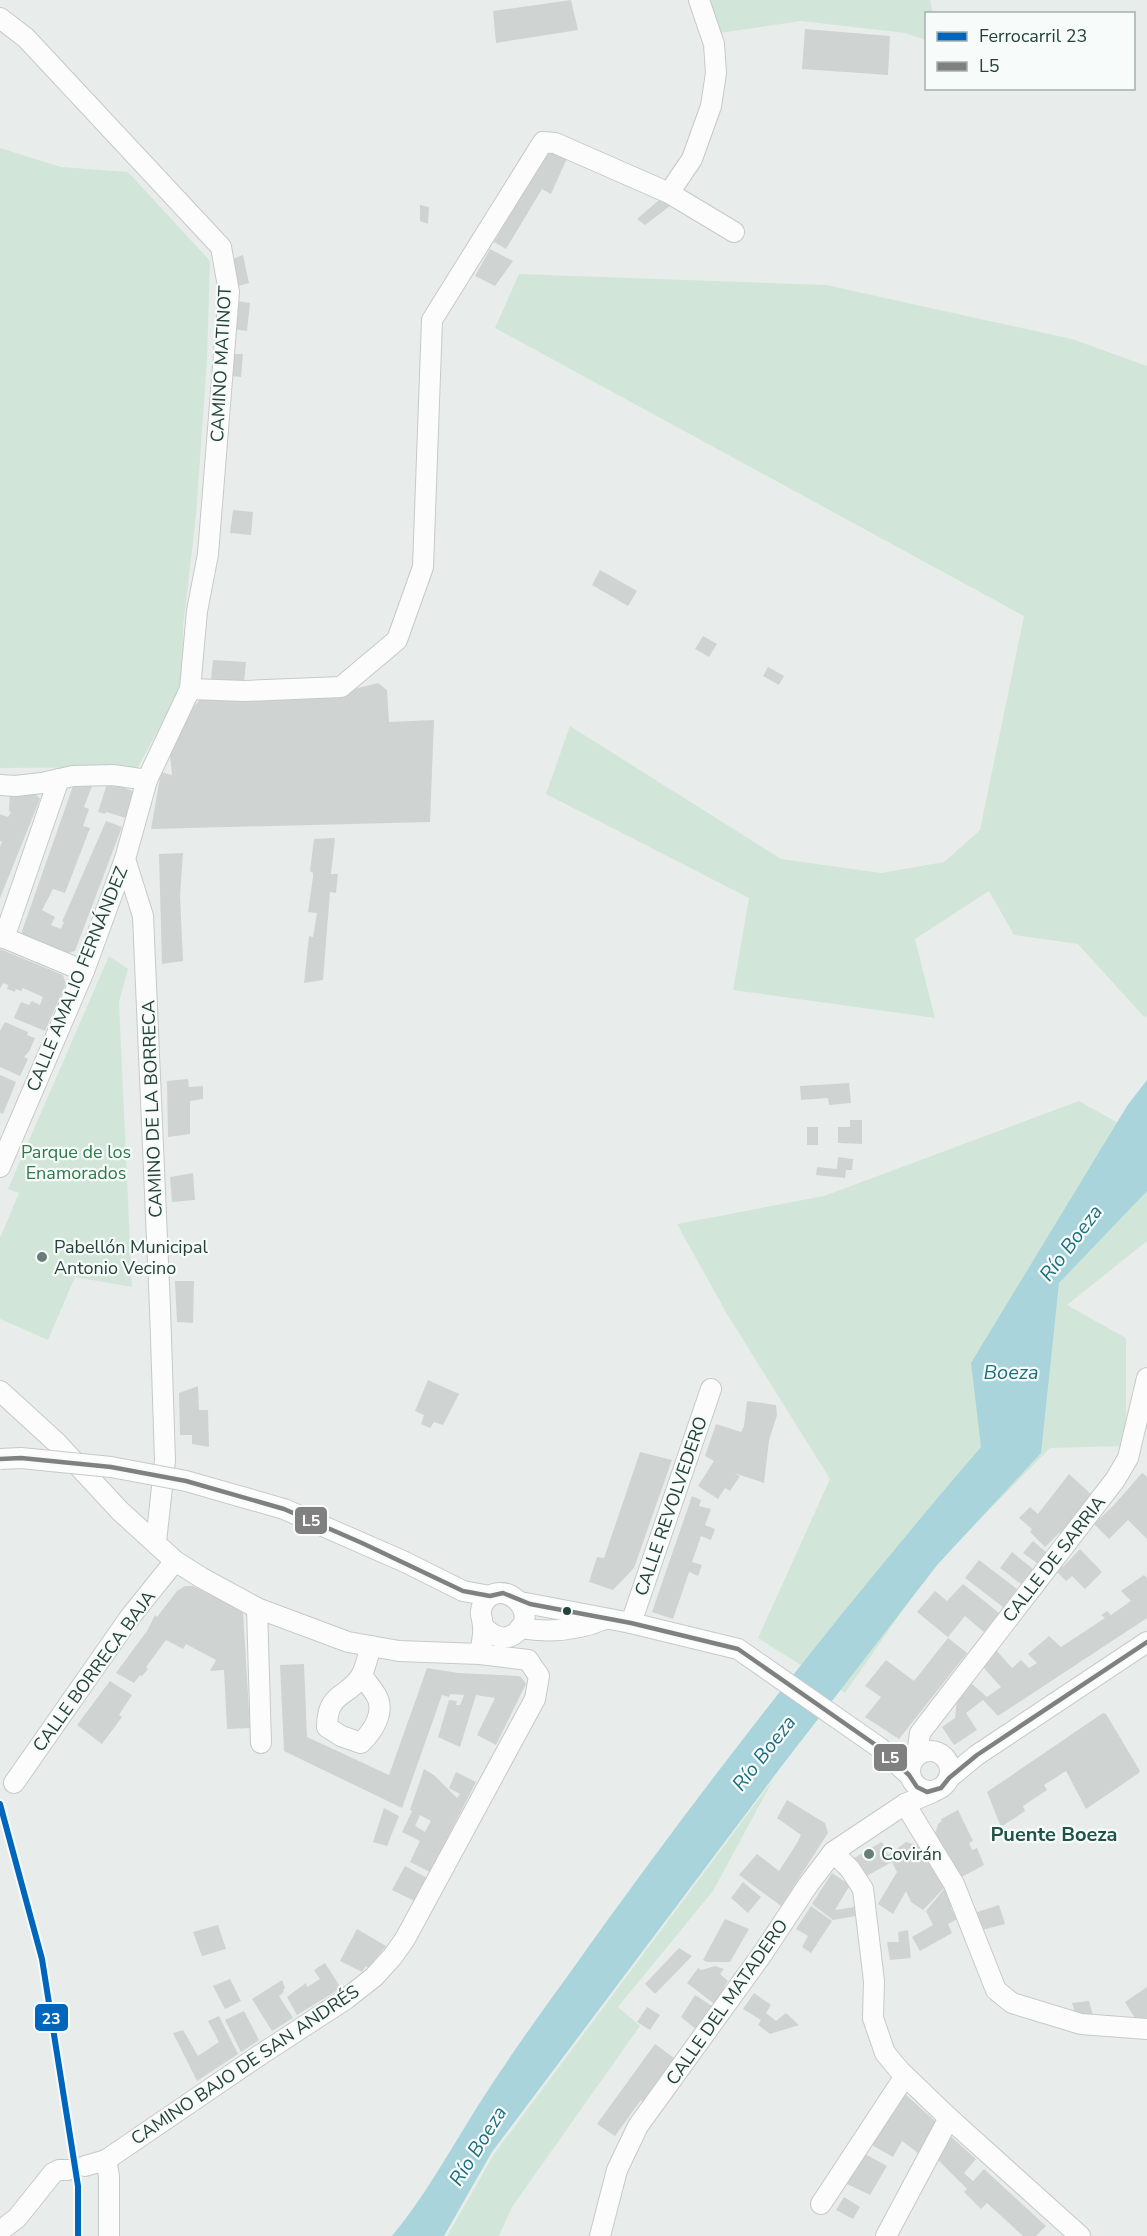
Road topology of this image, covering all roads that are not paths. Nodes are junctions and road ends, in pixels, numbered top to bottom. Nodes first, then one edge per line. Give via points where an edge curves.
1 (699, 0) edge
2 (0, 18) edge
3 (669, 193) junction
4 (734, 232) dead end
5 (190, 690) junction
6 (59, 779) junction
7 (147, 780) junction
8 (0, 785) edge
9 (125, 859) junction
10 (2, 937) edge
11 (84, 971) junction
12 (0, 1167) edge
13 (1147, 1378) edge
14 (711, 1389) dead end
15 (0, 1391) edge
16 (0, 1458) edge
17 (156, 1542) junction
18 (175, 1561) junction
19 (463, 1591) junction
20 (490, 1596) junction
21 (520, 1602) junction
22 (257, 1608) junction
23 (583, 1614) junction
24 (606, 1618) junction
25 (482, 1621) junction
26 (631, 1623) junction
27 (520, 1628) junction
28 (1147, 1642) edge
29 (371, 1646) junction
30 (480, 1654) junction
31 (516, 1658) junction
32 (362, 1675) dead end
33 (261, 1743) dead end
34 (977, 1755) junction
35 (922, 1763) junction
36 (949, 1778) junction
37 (14, 1783) dead end
38 (933, 1792) junction
39 (905, 1804) junction
40 (832, 1852) junction
41 (1147, 2029) edge
42 (905, 2076) junction
43 (949, 2118) junction
44 (106, 2160) junction
45 (821, 2204) dead end
46 (0, 2231) edge
47 (1070, 2233) edge
48 (109, 2236) edge
49 (600, 2236) edge
50 (886, 2236) edge

1 - 3 street via 714,44 716,73 711,106 692,159
2 - 5 street, CAMINO MATINOT via 26,38 221,247 229,292 208,554 197,611
3 - 4 street
3 - 5 street via 555,143 543,142 432,320 423,567 397,640 341,687
5 - 7 street, CALLE AMALIO FERNÁNDEZ
6 - 7 street via 112,774
6 - 8 street
6 - 10 street
7 - 9 street, CALLE AMALIO FERNÁNDEZ
9 - 11 street, CALLE AMALIO FERNÁNDEZ
9 - 17 street, CAMINO DE LA BORRECA via 143,916 165,1460
10 - 11 street
11 - 12 street, CALLE AMALIO FERNÁNDEZ
13 - 35 street, CALLE DE SARRIA via 1128,1458 920,1733
14 - 26 street, CALLE REVOLVEDERO
15 - 17 street
16 - 19 street, bridge via 111,1467 186,1480 284,1509
17 - 18 street
18 - 22 street
18 - 37 street, CALLE BORRECA BAJA via 130,1617
19 - 20 street
19 - 25 street
20 - 21 street via 513,1595
20 - 25 street via 483,1605
21 - 23 street
21 - 27 street via 525,1613
22 - 29 street via 320,1633
22 - 33 street
23 - 24 street
23 - 27 street
24 - 26 street
24 - 27 street via 588,1627 567,1630 542,1632
25 - 27 street via 492,1635 502,1637 511,1636
25 - 30 street
26 - 35 street via 738,1649 884,1751
27 - 31 street
28 - 34 street, CALLE DEL MATADERO
29 - 30 street
29 - 32 street
30 - 31 street
31 - 44 street, CAMINO BAJO DE SAN ANDRÉS via 528,1660 539,1676 535,1699 405,1939 374,1977
34 - 35 street
34 - 36 street, CALLE DEL MATADERO
35 - 36 street via 950,1766
35 - 38 street via 921,1790
35 - 39 street
36 - 38 street, CALLE DEL MATADERO
38 - 39 street, CALLE DEL MATADERO
39 - 40 street, CALLE DEL MATADERO
39 - 41 street via 954,1884 996,1990 1012,2003 1081,2024
40 - 42 street via 863,1889 874,1981 873,2018 885,2053
40 - 49 street, CALLE DEL MATADERO via 638,2126 617,2170
42 - 43 street
42 - 45 street
43 - 47 street
43 - 50 street
44 - 46 street, CAMINO BAJO DE SAN ANDRÉS via 53,2173 16,2218
44 - 48 street

